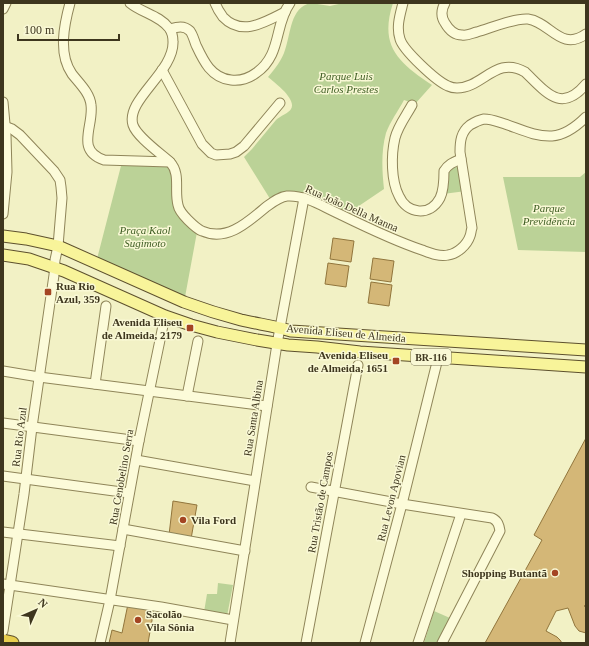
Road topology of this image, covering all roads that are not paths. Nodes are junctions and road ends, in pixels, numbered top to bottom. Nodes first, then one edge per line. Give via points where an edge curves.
1 (6, 3) edge
2 (70, 3) edge
3 (130, 3) edge
4 (215, 3) edge
5 (290, 3) edge
6 (403, 3) edge
7 (445, 3) edge
8 (3, 9) edge
9 (285, 12) junction
10 (170, 29) junction
11 (586, 34) edge
12 (162, 70) junction
13 (586, 84) edge
14 (3, 102) edge
15 (280, 103) dead end
16 (412, 105) dead end
17 (586, 117) edge
18 (4, 127) edge
19 (461, 159) junction
20 (170, 162) junction
21 (304, 198) junction
22 (3, 214) edge
23 (3, 236) edge
24 (58, 246) junction
25 (3, 255) edge
26 (54, 268) junction
27 (106, 306) dead end
28 (165, 316) junction
29 (280, 328) junction
30 (198, 341) dead end
31 (277, 344) junction
32 (586, 350) edge
33 (438, 358) junction
34 (358, 365) dead end
35 (586, 367) edge
36 (3, 371) edge
37 (39, 377) junction
38 (95, 384) junction
39 (149, 391) junction
40 (187, 396) junction
41 (267, 406) junction
42 (3, 423) edge
43 (32, 427) junction
44 (139, 442) junction
45 (136, 460) junction
46 (3, 476) edge
47 (26, 478) junction
48 (255, 482) junction
49 (311, 487) dead end
50 (335, 491) junction
51 (129, 493) junction
52 (402, 504) junction
53 (461, 514) junction
54 (124, 529) junction
55 (3, 532) edge
56 (18, 534) junction
57 (120, 546) junction
58 (245, 551) junction
59 (6, 584) edge
60 (110, 600) junction
61 (233, 620) junction
62 (3, 632) edge
63 (3, 641) edge
64 (12, 643) edge
65 (100, 643) edge
66 (230, 643) edge
67 (306, 643) edge
68 (365, 643) edge
69 (418, 643) edge
70 (442, 643) edge

1 - 8 street
2 - 20 street via 65,24 64,56 71,72 90,99 89,150 104,160
3 - 10 street
4 - 9 street via 227,20 247,27 258,25
5 - 9 street
6 - 13 street via 398,28 400,41 407,51 447,86 467,86 504,67 524,72 551,96 558,99 569,98
7 - 11 street via 443,20 449,28 460,35 526,19 565,39 577,39
9 - 10 street via 272,55 258,72 246,79 223,79 211,71 187,29
10 - 12 street, Rua João Della Manna via 173,48
12 - 15 street via 202,144 216,155 230,154 244,146
12 - 20 street, Rua João Della Manna via 136,105 132,115 135,130
14 - 18 street
16 - 19 street via 398,129 393,151 394,184 404,204 415,211 429,209 435,205 442,195 444,171 451,163
17 - 19 street, Rua João Della Manna via 573,128 553,136 532,134 492,120 476,121 461,136
18 - 22 street via 7,172
18 - 24 street, Rua Rio Azul via 20,135 60,180 62,198
19 - 21 street, Rua João Della Manna via 472,228 466,244 449,255 436,255 403,243
20 - 21 street, Rua João Della Manna via 176,172 178,206 192,224 210,234 233,231 245,225 281,197
21 - 29 street, Rua Santa Albina
23 - 24 main road, Avenida Eliseu de Almeida / BR-116
24 - 26 street, Rua Rio Azul
24 - 29 main road, Avenida Eliseu de Almeida / BR-116 via 184,302 242,320
25 - 26 main road, Avenida Eliseu de Almeida / BR-116 via 29,259
26 - 28 main road, Avenida Eliseu de Almeida / BR-116
26 - 37 street, Rua Rio Azul
27 - 38 street
28 - 31 main road, Avenida Eliseu de Almeida / BR-116 via 217,332
28 - 39 street, Rua Cenobelino Serra
29 - 31 street, Rua Santa Albina
29 - 32 main road, Avenida Eliseu de Almeida / BR-116 via 291,331
30 - 40 street
31 - 33 main road, Avenida Eliseu de Almeida / BR-116
31 - 41 street, Rua Santa Albina
33 - 35 main road, Avenida Eliseu de Almeida / BR-116
33 - 52 street, Rua Levon Apovian
34 - 50 street, Rua Tristão de Campos
36 - 37 street
37 - 38 street
37 - 43 street, Rua Rio Azul
38 - 39 street
39 - 40 street
39 - 44 street, Rua Cenobelino Serra
40 - 41 street
41 - 48 street, Rua Santa Albina
42 - 43 street
43 - 44 street
43 - 47 street, Rua Rio Azul
44 - 45 street, Rua Cenobelino Serra
45 - 48 street
45 - 51 street, Rua Cenobelino Serra
46 - 47 street
47 - 51 street
47 - 56 street, Rua Rio Azul
48 - 58 street, Rua Santa Albina
49 - 50 street
50 - 52 street
50 - 67 street, Rua Tristão de Campos
51 - 54 street, Rua Cenobelino Serra
52 - 53 street
52 - 68 street, Rua Levon Apovian
53 - 69 street
53 - 70 street via 492,518 497,521 500,531
54 - 57 street, Rua Cenobelino Serra
54 - 58 street
55 - 56 street
56 - 57 street
56 - 59 street, Rua Rio Azul
57 - 60 street, Rua Cenobelino Serra
58 - 61 street, Rua Santa Albina
59 - 60 street
59 - 62 street, Rua Rio Azul
60 - 61 street
60 - 65 street, Rua Cenobelino Serra
61 - 66 street, Rua Santa Albina
63 - 64 highway

